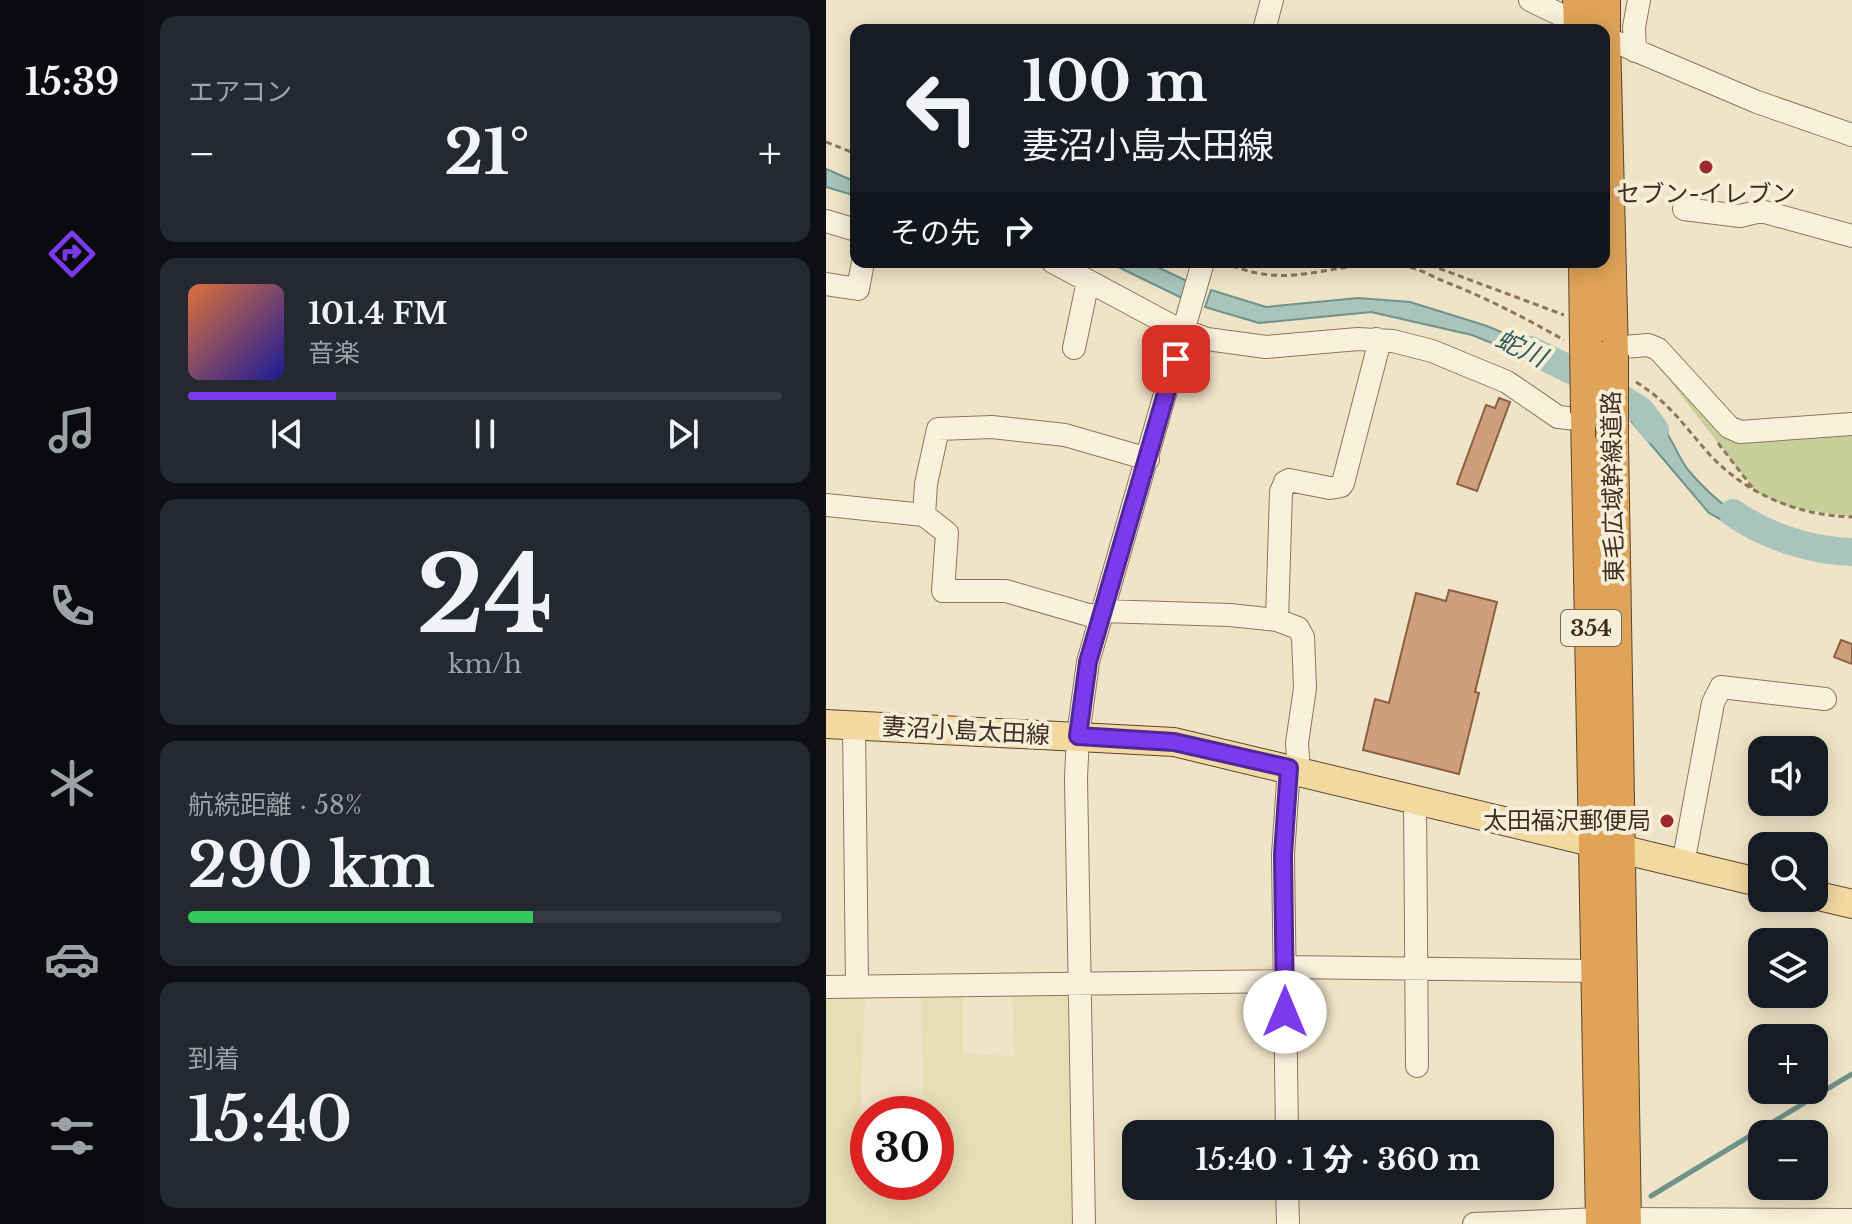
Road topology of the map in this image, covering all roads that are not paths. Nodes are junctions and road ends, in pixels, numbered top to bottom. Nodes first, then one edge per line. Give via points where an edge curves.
1 (1272, 0) edge
2 (1530, 0) edge
3 (1604, 0) edge
4 (1639, 0) edge
5 (1266, 24) edge
6 (1585, 24) edge
7 (1593, 24) edge
8 (1610, 37) edge
9 (1635, 51) junction
10 (1852, 135) edge
11 (1684, 209) dead end
12 (826, 221) edge
13 (850, 228) edge
14 (1852, 236) edge
15 (862, 268) edge
16 (1064, 268) edge
17 (1201, 268) edge
18 (1586, 268) edge
19 (1596, 268) edge
20 (1088, 281) junction
21 (826, 284) edge
22 (1185, 327) junction
23 (1377, 339) junction
24 (1597, 347) junction
25 (1074, 348) dead end
26 (1596, 424) junction
27 (1852, 424) edge
28 (1148, 459) junction
29 (826, 505) edge
30 (924, 515) junction
31 (1102, 611) junction
32 (1277, 620) junction
33 (1825, 699) dead end
34 (826, 724) edge
35 (854, 725) junction
36 (1078, 736) junction
37 (1294, 770) junction
38 (1415, 799) junction
39 (1606, 846) junction
40 (1683, 864) junction
41 (1748, 880) edge
42 (1828, 898) edge
43 (1852, 904) edge
44 (1417, 968) junction
45 (1597, 971) junction
46 (1285, 974) junction
47 (1080, 982) junction
48 (857, 986) junction
49 (826, 987) edge
50 (1417, 1066) dead end
51 (1287, 1120) edge
52 (1287, 1200) edge
53 (1852, 1220) edge
54 (1614, 1221) edge
55 (1084, 1224) edge
56 (1288, 1224) edge
57 (1474, 1224) edge

1 - 5 street
2 - 6 street
3 - 7 highway, 東毛広域幹線道路 / 354
4 - 9 street
8 - 9 street
9 - 10 street
11 - 14 street via 1740,216 1761,211
12 - 13 street
15 - 21 street via 858,289
16 - 20 street
17 - 22 street
18 - 24 highway, 東毛広域幹線道路 / 354
19 - 24 highway, 東毛広域幹線道路 / 354
20 - 22 street
20 - 25 street
22 - 23 street via 1207,339 1266,347
22 - 28 street
23 - 26 street via 1432,351 1507,382 1558,417
23 - 32 street via 1341,486 1294,480 1282,487
24 - 26 highway, 東毛広域幹線道路 / 354, bridge
24 - 27 street via 1658,349 1729,427 1740,432
26 - 39 highway, 東毛広域幹線道路 / 354
28 - 30 street via 1065,435 992,427 938,429
28 - 31 street
29 - 30 street
30 - 31 street via 947,533 943,591 1006,591 1092,616
31 - 32 street
31 - 36 street via 1088,662
32 - 37 street via 1298,628 1303,637 1305,696
33 - 40 street via 1721,687 1713,703
34 - 35 main road, 妻沼小島太田線
35 - 36 main road, 妻沼小島太田線
35 - 48 street
36 - 37 main road, 妻沼小島太田線 via 1174,742
36 - 47 street
37 - 38 main road, 妻沼小島太田線
37 - 46 street via 1283,855
38 - 39 main road, 妻沼小島太田線
38 - 44 street
39 - 40 main road, 妻沼小島太田線
39 - 45 highway, 東毛広域幹線道路 / 354
39 - 54 highway, 東毛広域幹線道路 / 354
40 - 41 main road, 妻沼小島太田線
42 - 43 main road
44 - 45 street
44 - 46 street
44 - 50 street
45 - 54 highway, 東毛広域幹線道路 / 354
46 - 47 street
46 - 51 street
47 - 48 street
47 - 55 street
48 - 49 street
52 - 56 street
53 - 54 street
54 - 57 street

